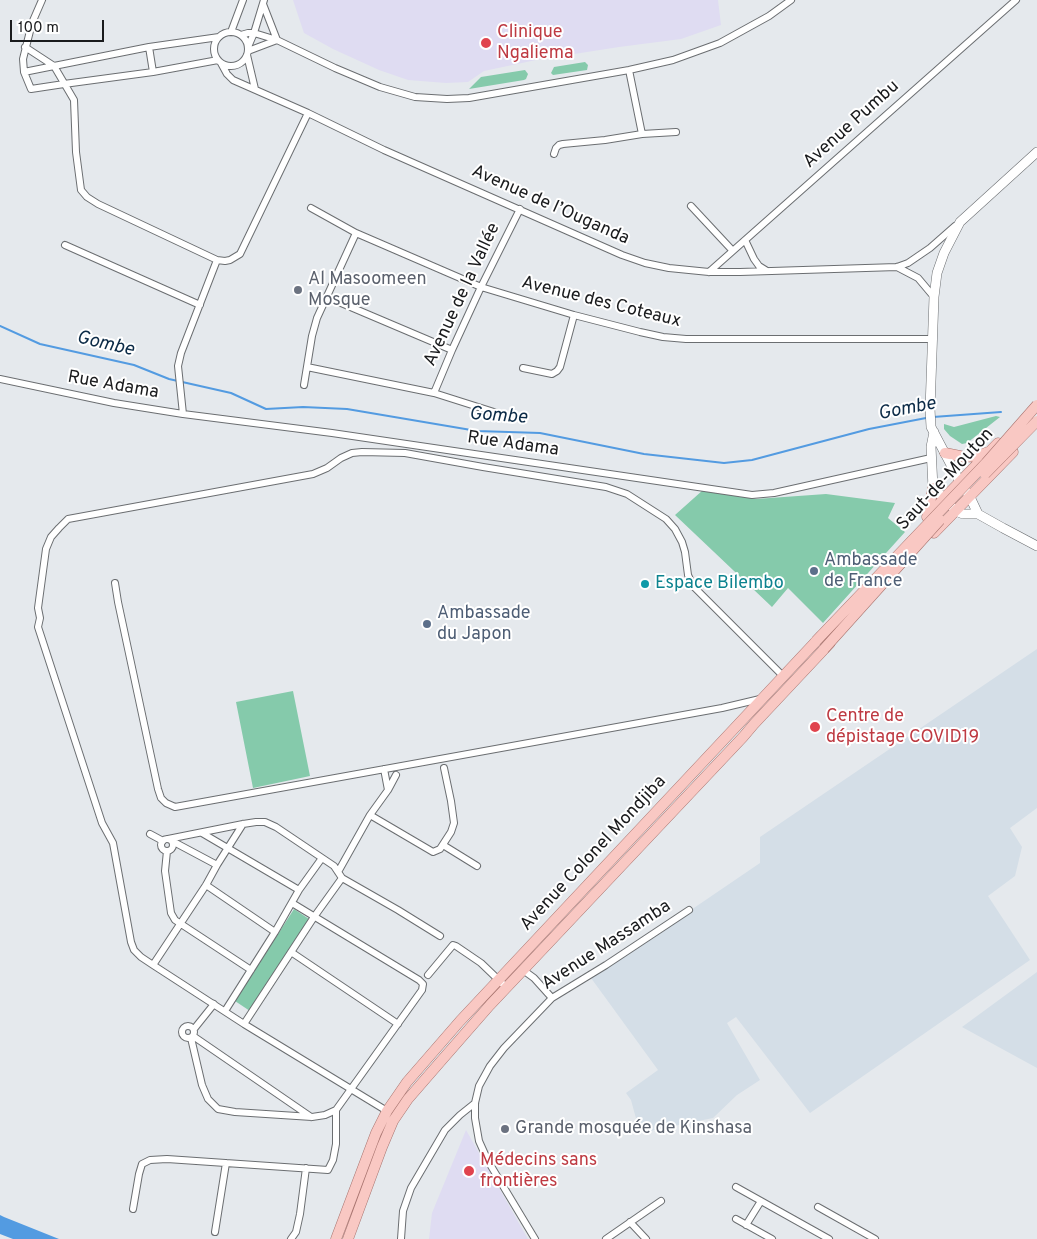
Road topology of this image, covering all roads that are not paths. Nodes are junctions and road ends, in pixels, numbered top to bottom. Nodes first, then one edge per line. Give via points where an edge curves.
1 (42, 0) edge
2 (243, 0) edge
3 (791, 0) edge
4 (1016, 0) edge
5 (264, 2) edge
6 (231, 32) junction
7 (254, 33) junction
8 (241, 35) junction
9 (219, 37) junction
10 (277, 40) junction
11 (149, 47) junction
12 (25, 48) junction
13 (248, 51) junction
14 (220, 61) junction
15 (54, 66) junction
16 (629, 70) junction
17 (24, 72) junction
18 (153, 72) junction
19 (64, 84) junction
20 (255, 89) junction
21 (308, 113) junction
22 (676, 132) dead end
23 (642, 134) junction
24 (1037, 152) edge
25 (554, 154) dead end
26 (691, 206) dead end
27 (311, 208) dead end
28 (520, 209) junction
29 (960, 222) junction
30 (356, 233) junction
31 (745, 240) junction
32 (65, 244) dead end
33 (732, 250) junction
34 (217, 260) junction
35 (897, 267) junction
36 (767, 271) junction
37 (708, 272) junction
38 (481, 287) junction
39 (326, 297) junction
40 (934, 297) junction
41 (200, 305) junction
42 (574, 314) junction
43 (933, 339) junction
44 (452, 350) junction
45 (307, 367) junction
46 (523, 368) dead end
47 (0, 379) edge
48 (304, 385) dead end
49 (434, 393) junction
50 (1037, 404) edge
51 (494, 412) dead end
52 (183, 414) junction
53 (1037, 420) edge
54 (1037, 425) edge
55 (932, 429) junction
56 (989, 452) junction
57 (945, 453) junction
58 (931, 458) junction
59 (971, 470) junction
60 (960, 482) junction
61 (984, 483) junction
62 (933, 488) junction
63 (970, 497) junction
64 (944, 498) junction
65 (956, 512) junction
66 (932, 513) junction
67 (978, 514) junction
68 (925, 523) junction
69 (944, 523) junction
70 (1037, 546) edge
71 (115, 583) dead end
72 (816, 641) junction
73 (824, 650) junction
74 (783, 676) junction
75 (761, 699) junction
76 (770, 707) junction
77 (444, 768) dead end
78 (384, 769) junction
79 (396, 775) dead end
80 (388, 790) junction
81 (370, 815) junction
82 (243, 824) junction
83 (202, 833) junction
84 (150, 834) dead end
85 (168, 841) junction
86 (443, 845) junction
87 (228, 848) junction
88 (167, 851) junction
89 (322, 858) junction
90 (216, 865) junction
91 (477, 866) dead end
92 (340, 875) junction
93 (206, 885) junction
94 (299, 890) junction
95 (292, 903) junction
96 (689, 910) dead end
97 (564, 911) junction
98 (314, 917) junction
99 (572, 919) junction
100 (181, 924) junction
101 (275, 932) junction
102 (440, 936) dead end
103 (291, 952) junction
104 (153, 965) junction
105 (251, 970) junction
106 (523, 970) junction
107 (428, 976) dead end
108 (503, 984) junction
109 (552, 998) junction
110 (214, 1004) junction
111 (225, 1011) junction
112 (244, 1024) junction
113 (398, 1024) junction
114 (193, 1034) junction
115 (350, 1088) junction
116 (475, 1103) junction
117 (336, 1110) junction
118 (387, 1111) junction
119 (312, 1117) junction
120 (226, 1163) junction
121 (306, 1168) junction
122 (736, 1187) dead end
123 (661, 1201) dead end
124 (761, 1201) junction
125 (818, 1208) dead end
126 (133, 1209) dead end
127 (736, 1219) dead end
128 (630, 1222) junction
129 (746, 1225) junction
130 (861, 1231) junction
131 (215, 1232) dead end
132 (291, 1239) edge
133 (336, 1239) edge
134 (348, 1239) edge
135 (400, 1239) edge
136 (535, 1239) edge
137 (606, 1239) edge
138 (646, 1239) edge
139 (772, 1239) edge
140 (829, 1239) edge
141 (856, 1239) edge
142 (875, 1239) edge

1 - 12 street
2 - 6 street
3 - 16 street via 720,43 673,60
4 - 31 street, Avenue Pumbu
5 - 7 street
5 - 10 street
6 - 8 street
6 - 9 street
7 - 8 street
7 - 10 street
7 - 13 street
8 - 13 street via 246,40
9 - 11 street
9 - 14 street via 214,48
10 - 13 street
10 - 16 street via 380,87 415,97 469,98
11 - 15 street
11 - 18 street
12 - 15 street
12 - 17 street
13 - 14 street via 244,60 236,65
13 - 20 street
14 - 18 street
14 - 20 street, Avenue de l’Ouganda via 234,80
15 - 17 street
15 - 19 street
16 - 23 street
17 - 19 street via 31,89
18 - 19 street
19 - 34 street via 74,100 76,152 81,190 86,197
20 - 21 street, Avenue de l’Ouganda
21 - 28 street, Avenue de l’Ouganda
21 - 34 street via 240,254 230,260
22 - 23 street
23 - 25 street via 563,144 556,148
24 - 29 main road
26 - 33 street
27 - 30 street, Avenue des Coteaux
28 - 37 street, Avenue de l’Ouganda via 585,240 645,263
28 - 38 street, Avenue de la Vallée
29 - 35 street, Avenue de l’Ouganda via 930,248
29 - 40 main road via 940,263
30 - 38 street, Avenue des Coteaux
30 - 39 street
31 - 33 street, Avenue Pumbu
31 - 36 street via 754,259
32 - 41 street
33 - 37 street, Avenue Pumbu
34 - 41 street
35 - 36 street, Avenue de l’Ouganda
35 - 40 street via 918,278
36 - 37 street, Avenue de l’Ouganda
38 - 42 street, Avenue des Coteaux
38 - 44 street, Avenue de la Vallée
39 - 44 street
39 - 45 street via 312,336
40 - 43 main road
41 - 52 street via 178,366
42 - 43 street, Avenue des Coteaux via 640,332 686,339
42 - 46 street via 557,371 552,374
43 - 55 main road
44 - 49 street, Avenue de la Vallée
45 - 48 street
45 - 49 street
47 - 52 street, Rue Adama
49 - 51 street
50 - 56 main road, Avenue Colonel Mondjiba
50 - 72 main road, Saut-de-Mouton, bridge via 986,463
52 - 58 street, Rue Adama via 752,495
53 - 73 main road, Saut-de-Mouton, bridge
54 - 61 main road, Avenue Colonel Mondjiba
55 - 57 main road
55 - 58 main road
56 - 57 main road via 965,457
56 - 59 main road, Avenue Colonel Mondjiba
57 - 60 main road
58 - 62 main road
59 - 60 main road, Avenue Colonel Mondjiba
59 - 61 main road
60 - 63 main road
60 - 64 main road, Avenue Colonel Mondjiba
61 - 63 main road, Avenue Colonel Mondjiba
62 - 64 main road
62 - 68 main road
63 - 65 main road, Avenue Colonel Mondjiba
63 - 67 main road
64 - 65 main road
64 - 66 main road, Avenue Colonel Mondjiba
65 - 67 main road
65 - 69 main road, Avenue Colonel Mondjiba
66 - 68 main road, Avenue Colonel Mondjiba
66 - 69 main road
67 - 70 main road
68 - 72 main road, Avenue Colonel Mondjiba
69 - 73 main road, Avenue Colonel Mondjiba
71 - 78 street via 158,790 166,803 175,807
72 - 74 main road, Avenue Colonel Mondjiba
73 - 76 main road, Avenue Colonel Mondjiba
74 - 75 main road, Avenue Colonel Mondjiba
74 - 104 street via 693,586 682,542 666,519 627,494 606,487 405,453 362,452 352,453 313,474 68,519 51,537 46,549 38,627 102,823 113,843 131,942 134,950
75 - 76 main road
75 - 78 street
75 - 97 main road, Avenue Colonel Mondjiba
76 - 99 main road, Avenue Colonel Mondjiba
77 - 86 street via 454,823
78 - 80 street
79 - 80 street
80 - 81 street
81 - 86 street via 433,852
81 - 92 street
82 - 83 street
82 - 87 street
82 - 89 street via 265,822
83 - 85 street
83 - 87 street
84 - 85 street
85 - 88 street via 173,847
85 - 88 street via 161,846
85 - 90 street
86 - 91 street
87 - 90 street
87 - 94 street
88 - 100 street via 164,871 171,913
89 - 92 street
89 - 94 street
90 - 93 street
92 - 98 street
92 - 102 street
93 - 100 street
93 - 101 street
94 - 95 street
95 - 98 street
95 - 101 street
96 - 109 street, Avenue Massamba
97 - 99 main road
97 - 108 main road, Avenue Colonel Mondjiba
98 - 103 street
98 - 113 street via 423,984
99 - 106 main road, Avenue Colonel Mondjiba
100 - 104 street
100 - 105 street
101 - 105 street
103 - 112 street
103 - 113 street
104 - 110 street
105 - 111 street
106 - 108 main road, Avenue Colonel Mondjiba
106 - 109 street
107 - 108 street via 452,945 481,963
108 - 118 main road, Avenue Colonel Mondjiba via 460,1021 407,1082
108 - 134 main road, Avenue Colonel Mondjiba via 400,1109 382,1147
109 - 116 street, Avenue Massamba via 499,1054 479,1086
110 - 111 street
110 - 114 street
111 - 112 street
112 - 115 street
113 - 115 street
114 - 119 street
114 - 119 street via 205,1092 218,1108
115 - 117 street
115 - 118 street
116 - 135 street via 445,1130 411,1188 403,1211
116 - 136 street, Avenue Massamba via 475,1118 485,1154
117 - 119 street
117 - 121 street via 336,1144 328,1170
118 - 133 main road, Avenue Colonel Mondjiba
120 - 121 street
120 - 126 street via 150,1160 142,1164
120 - 131 street
121 - 132 street via 300,1214
122 - 124 street
123 - 128 street
124 - 129 street
124 - 140 street
125 - 130 street
127 - 129 street
128 - 137 street
128 - 138 street
129 - 139 street
130 - 141 street
130 - 142 street

